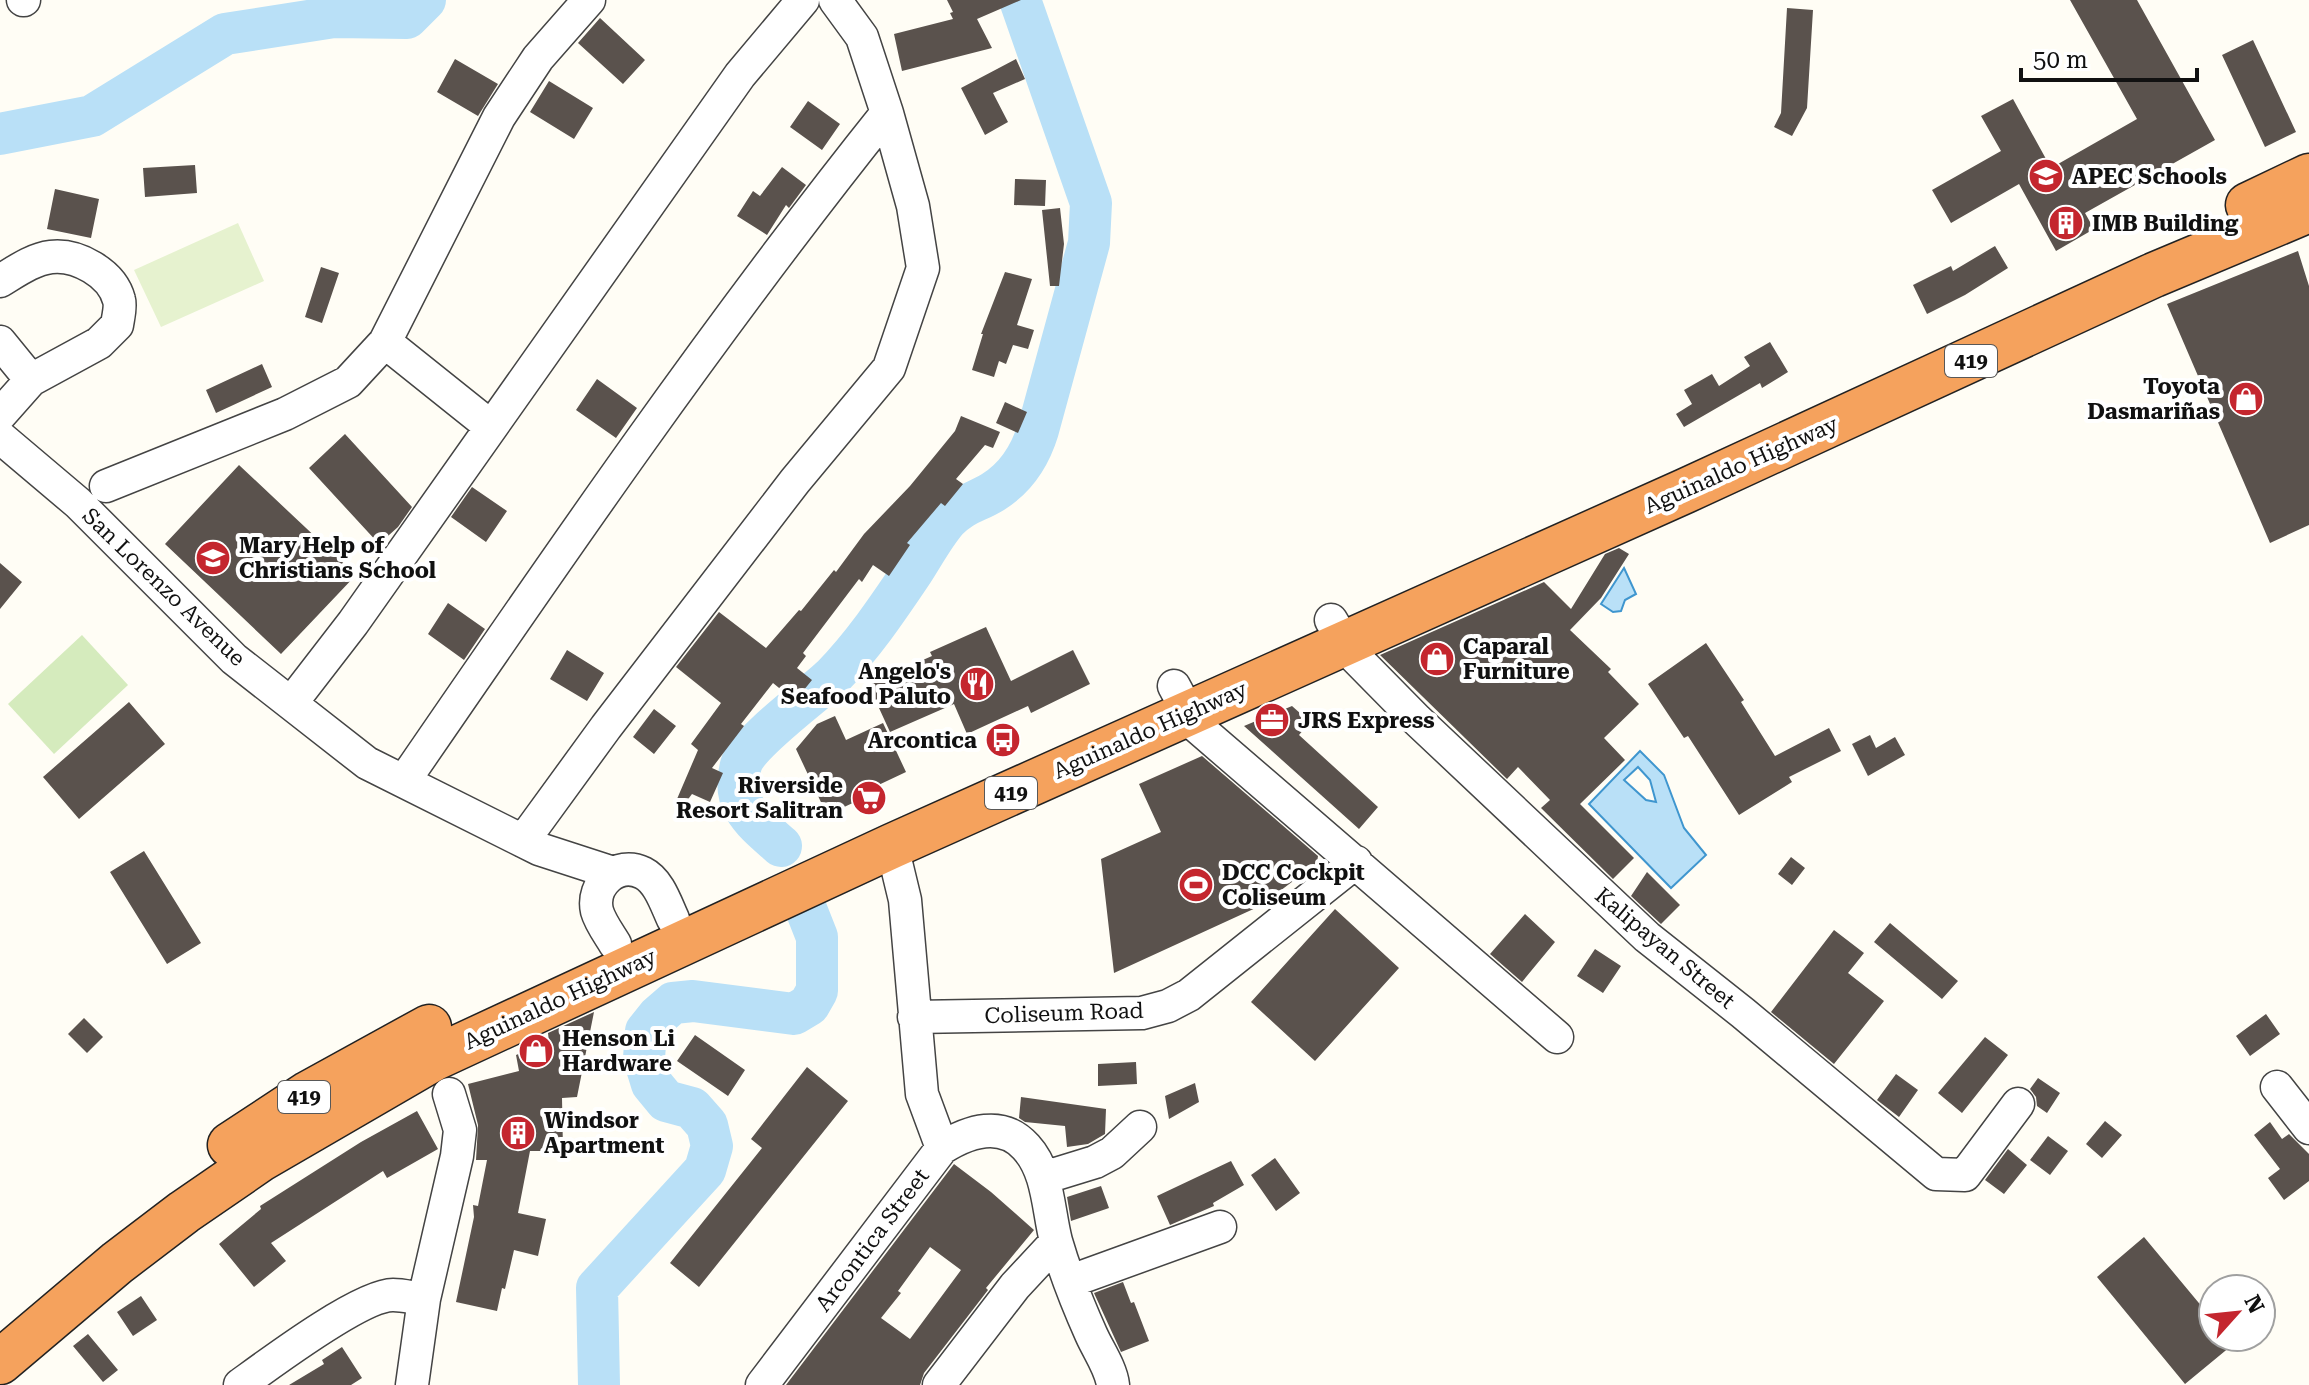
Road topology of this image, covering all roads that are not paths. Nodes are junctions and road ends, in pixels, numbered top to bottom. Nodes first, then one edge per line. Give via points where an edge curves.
1 (589, 0) edge
2 (803, 0) edge
3 (835, 0) edge
4 (887, 113) junction
5 (2309, 176) edge
6 (2309, 210) edge
7 (0, 281) edge
8 (0, 342) edge
9 (385, 342) junction
10 (31, 380) junction
11 (0, 415) edge
12 (490, 426) junction
13 (0, 437) edge
14 (106, 486) dead end
15 (1338, 631) junction
16 (1181, 700) junction
17 (292, 702) junction
18 (404, 781) junction
19 (531, 845) junction
20 (892, 846) junction
21 (829, 860) junction
22 (1356, 862) junction
23 (604, 886) junction
24 (762, 892) junction
25 (673, 919) junction
26 (615, 944) junction
27 (914, 1017) junction
28 (1557, 1037) dead end
29 (449, 1094) dead end
30 (2018, 1104) dead end
31 (1140, 1127) dead end
32 (942, 1148) junction
33 (1043, 1178) junction
34 (1220, 1227) dead end
35 (1056, 1242) junction
36 (1071, 1281) junction
37 (424, 1299) junction
38 (0, 1322) edge
39 (0, 1362) edge
40 (240, 1385) edge
41 (412, 1385) edge
42 (762, 1385) edge
43 (939, 1385) edge
44 (1113, 1385) edge

1 - 9 street via 538,58 499,117
2 - 12 street via 740,75
3 - 4 street via 862,37
4 - 18 street via 793,230
4 - 19 street via 913,206 923,268 889,368 606,727
5 - 15 highway, Aguinaldo Highway / 419
6 - 15 highway, Aguinaldo Highway / 419 via 2154,275 1798,440
7 - 10 street via 49,257 75,258 103,274 119,300 117,325 99,343
8 - 10 street
9 - 12 street
9 - 14 street via 348,382 285,414
10 - 11 street
12 - 17 street
13 - 17 street, San Lorenzo Avenue via 78,503 234,659
15 - 16 highway, Aguinaldo Highway / 419
15 - 30 street, Kalipayan Street via 1350,652 1417,720 1647,937 1936,1174 1965,1175
16 - 20 highway, Aguinaldo Highway / 419
16 - 21 highway, Aguinaldo Highway / 419 via 1106,721
16 - 22 street via 1195,725
17 - 18 street, San Lorenzo Avenue via 367,763
18 - 19 street, San Lorenzo Avenue
19 - 23 street, San Lorenzo Avenue
20 - 21 highway, Aguinaldo Highway / 419
20 - 27 street, Arcontica Street via 905,900
21 - 24 highway, Aguinaldo Highway / 419
22 - 27 street, Coliseum Road via 1189,995 1168,1006 1142,1013
22 - 28 street
23 - 25 street, San Lorenzo Avenue via 630,869 644,873 658,887
23 - 26 street via 598,913
24 - 25 highway, Aguinaldo Highway / 419
24 - 39 highway, Aguinaldo Highway / 419 via 435,1058 261,1159 117,1263
25 - 26 highway, Aguinaldo Highway / 419
26 - 38 highway, Aguinaldo Highway / 419 via 425,1029 309,1093 147,1202
27 - 32 street, Arcontica Street via 922,1094
29 - 37 street via 460,1130 457,1156
31 - 33 street via 1095,1162
32 - 33 street via 962,1135 1008,1133 1027,1148
32 - 42 street, Arcontica Street
33 - 35 street
34 - 36 street
35 - 36 street
35 - 43 street
36 - 44 street
37 - 40 street via 391,1295 368,1302
37 - 41 street

